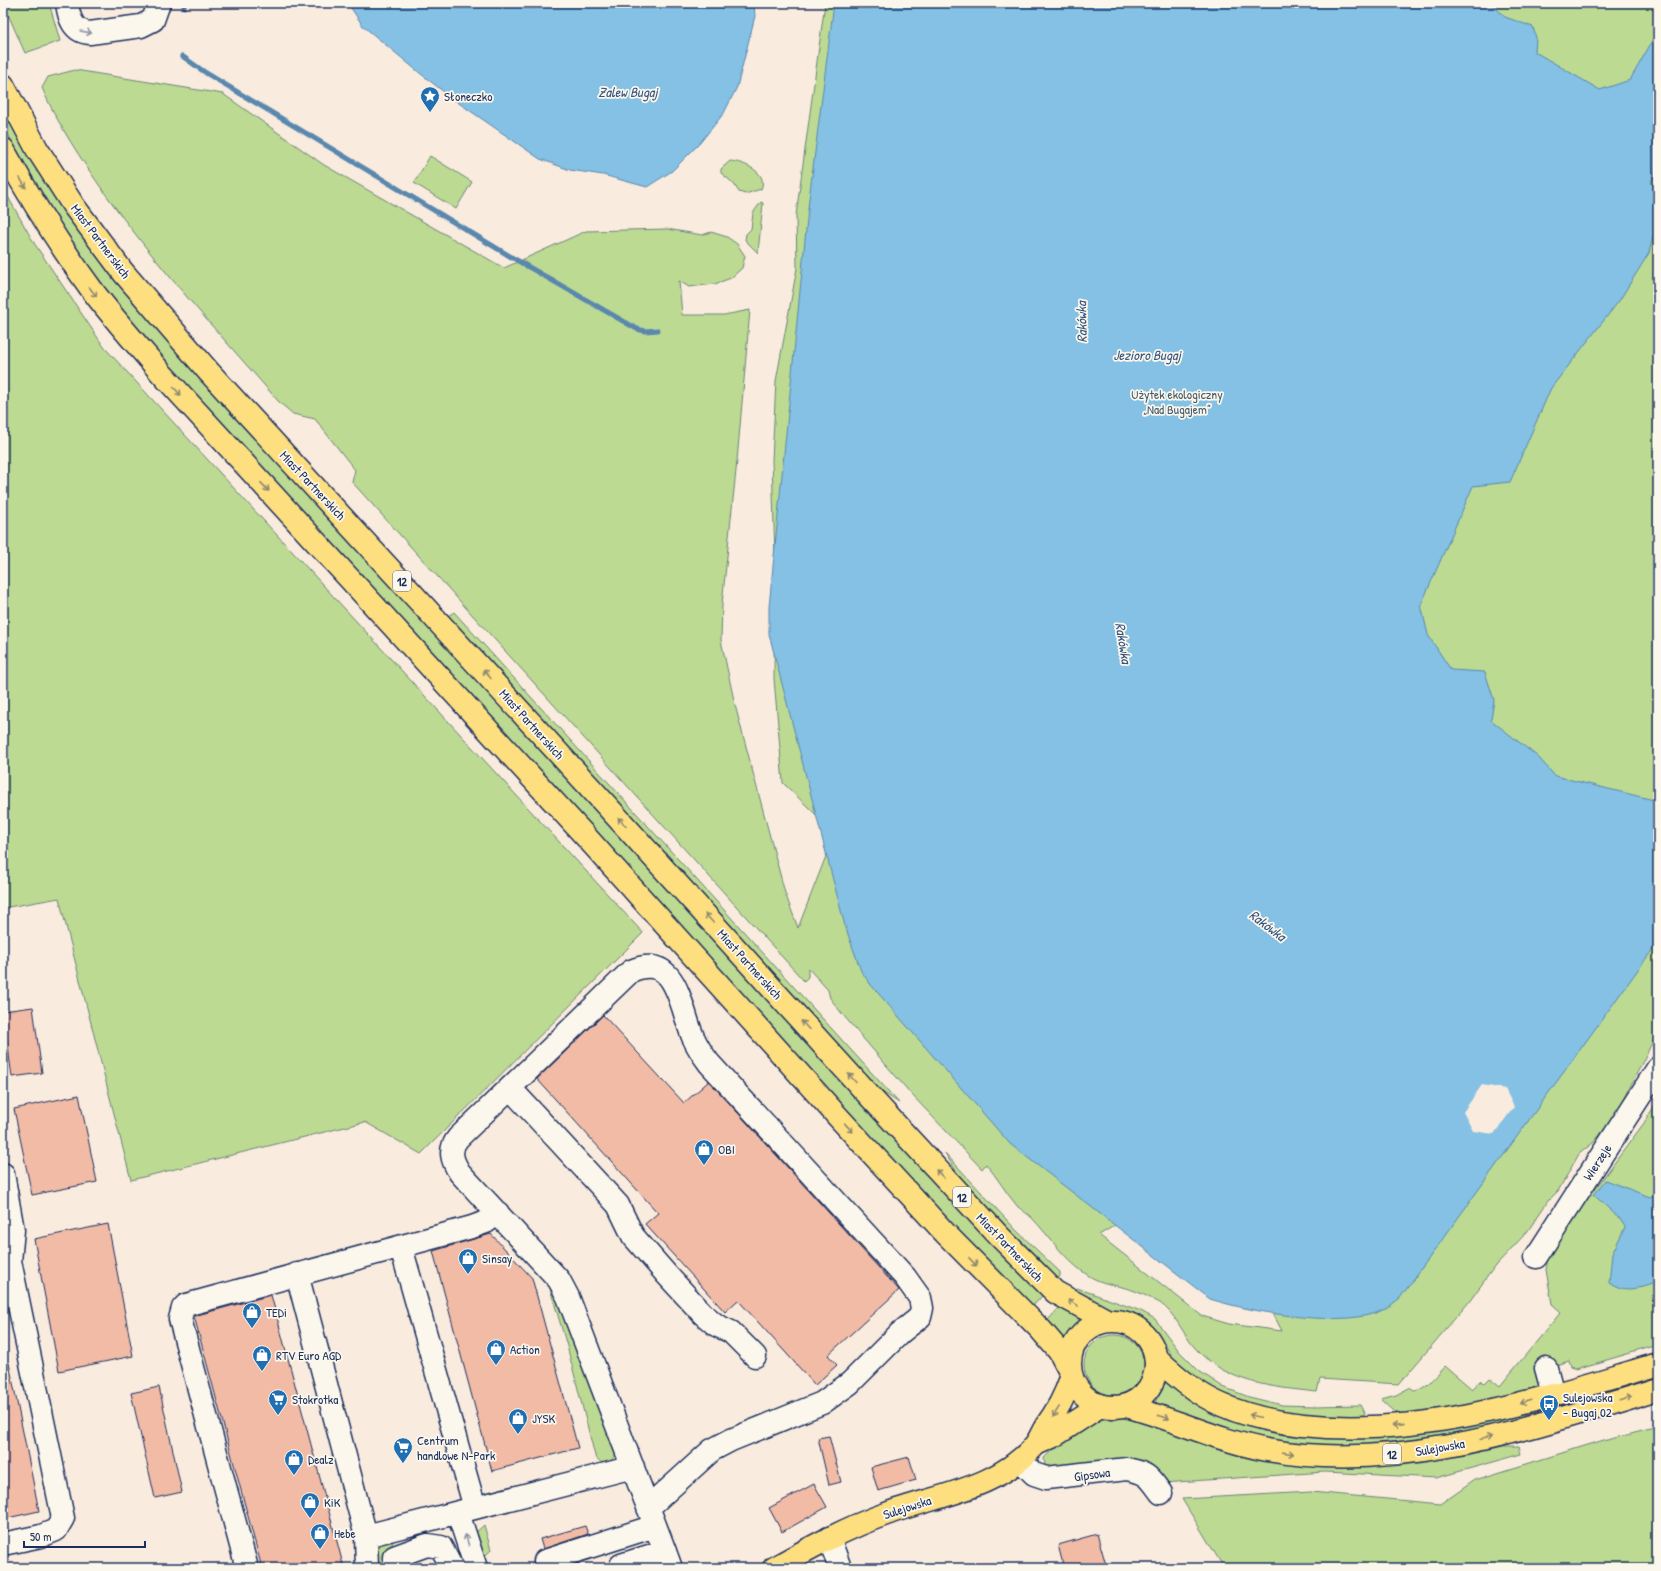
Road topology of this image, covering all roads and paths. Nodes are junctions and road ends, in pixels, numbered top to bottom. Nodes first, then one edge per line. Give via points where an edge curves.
1 (67, 3) edge
2 (159, 3) edge
3 (3, 85) edge
4 (3, 149) edge
5 (1658, 1068) edge
6 (510, 1088) junction
7 (3, 1174) edge
8 (498, 1213) junction
9 (401, 1247) junction
10 (1536, 1257) dead end
11 (297, 1274) junction
12 (1108, 1321) junction
13 (755, 1356) dead end
14 (1156, 1358) junction
15 (1658, 1364) edge
16 (1546, 1368) dead end
17 (1070, 1374) junction
18 (1658, 1389) edge
19 (1553, 1394) junction
20 (1100, 1406) junction
21 (1126, 1406) junction
22 (1036, 1444) junction
23 (1020, 1460) junction
24 (633, 1467) junction
25 (1161, 1493) dead end
26 (467, 1511) junction
27 (652, 1517) junction
28 (366, 1536) junction
29 (829, 1538) junction
30 (3, 1544) edge
31 (668, 1560) edge
32 (545, 1561) dead end
33 (570, 1561) edge
34 (395, 1562) edge
35 (617, 1567) edge
36 (247, 1568) edge
37 (368, 1568) edge
38 (452, 1568) edge
39 (476, 1568) edge
40 (774, 1568) edge
41 (840, 1568) edge

1 -> 2 street via 70,21 84,33 141,26 153,20
12 -> 3 main road, Miast Partnerskich / 12 via 1055,1292 998,1236 209,372 123,272 73,205
4 -> 17 main road, 12 via 78,270 108,311 162,374 588,839 840,1119 1041,1330 1059,1351
5 - 10 street, Wierzeje
6 - 8 street via 458,1138 452,1151 455,1166 460,1173
6 - 13 street via 618,1205 633,1236 667,1275 703,1314 716,1325 731,1332
6 - 27 street via 631,971 643,966 658,968 673,981 693,1037 709,1063 905,1277 920,1298 920,1317 900,1333 850,1383 822,1403 712,1450
7 - 30 street via 12,1217 10,1261 63,1518 56,1530
8 - 9 street via 486,1222 472,1227
8 - 24 street via 559,1280 568,1297
9 - 11 street
9 - 26 street
11 - 28 street
11 - 36 street via 186,1305 180,1319
12 - 14 main road, 12 via 1123,1322 1138,1329 1150,1341
12 - 17 main road via 1086,1330 1076,1341 1070,1355
19 -> 14 main road, Sulejowska / 12 via 1489,1411 1437,1421 1376,1426 1321,1426 1272,1420 1221,1405 1193,1389
14 - 21 main road, 12 via 1155,1375 1148,1391
15 - 19 main road, Sulejowska / 12
16 - 19 street
17 - 20 main road, 12 via 1079,1392
17 -> 22 main road, Sulejowska via 1065,1396
21 -> 18 main road, Sulejowska / 12 via 1250,1447 1305,1456 1361,1457 1417,1451 1478,1440
20 - 21 main road, 12
20 - 22 main road, Sulejowska via 1054,1436
22 - 23 main road, Sulejowska
23 - 25 street, Gipsowa via 1034,1474 1046,1478 1127,1469 1138,1471 1148,1475
23 - 29 main road, Sulejowska via 982,1483 885,1514
24 - 26 street
24 - 27 street
26 - 28 street
39 -> 26 street
27 - 31 street
27 - 33 street
28 - 37 street
29 - 40 main road, Sulejowska
29 - 41 street
31 - 35 street
32 - 33 street
34 - 38 street via 427,1545 441,1547

